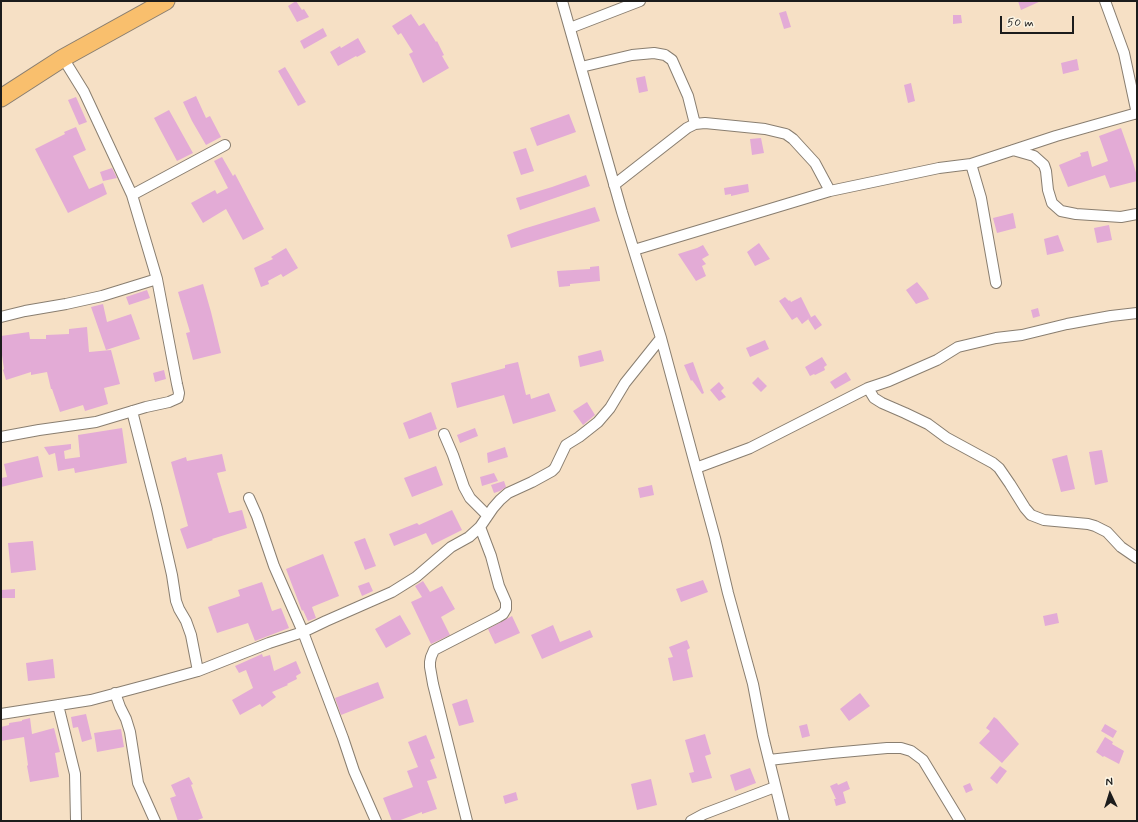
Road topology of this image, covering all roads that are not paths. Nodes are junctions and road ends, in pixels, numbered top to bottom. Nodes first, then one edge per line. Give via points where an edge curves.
1 (166, 1) edge
2 (562, 1) edge
3 (640, 1) edge
4 (1105, 1) edge
5 (570, 28) junction
6 (63, 58) junction
7 (581, 67) junction
8 (1, 98) edge
9 (1137, 113) edge
10 (695, 124) junction
11 (225, 145) dead end
12 (1013, 150) junction
13 (971, 164) junction
14 (614, 185) junction
15 (830, 191) junction
16 (132, 195) junction
17 (1137, 214) edge
18 (634, 250) junction
19 (157, 279) junction
20 (996, 283) dead end
21 (1137, 313) edge
22 (1, 316) edge
23 (661, 338) junction
24 (868, 388) junction
25 (132, 411) junction
26 (444, 434) dead end
27 (1, 437) edge
28 (696, 468) junction
29 (249, 498) dead end
30 (487, 515) junction
31 (480, 527) junction
32 (1137, 558) edge
33 (303, 632) junction
34 (198, 671) junction
35 (115, 693) junction
36 (58, 705) junction
37 (1, 714) edge
38 (769, 760) junction
39 (775, 787) junction
40 (693, 820) edge
41 (76, 821) edge
42 (155, 821) edge
43 (376, 821) edge
44 (467, 821) edge
45 (784, 821) edge
46 (960, 821) edge

1 - 6 main road
2 - 5 street
3 - 5 street
4 - 9 street via 1124,53
5 - 7 street
6 - 8 main road
6 - 16 street via 84,92
7 - 10 street via 632,55 665,55 672,60 685,89
7 - 14 street
9 - 12 street
10 - 14 street
10 - 15 street via 705,122 786,134 815,163
11 - 16 street
12 - 13 street
12 - 17 street via 1034,156 1044,165 1052,203 1061,212 1121,217
13 - 15 street via 939,168
13 - 20 street via 981,198
14 - 18 street
15 - 18 street
16 - 19 street
18 - 23 street
19 - 22 street via 102,296
19 - 25 street via 179,396 169,402
21 - 24 street via 968,344 901,376
23 - 28 street
23 - 30 street via 598,422 566,445 555,468 508,493
24 - 28 street via 750,448
24 - 32 street via 874,398 882,403 928,424 947,438 993,463 1031,515 1044,520 1095,526 1107,532 1121,548
25 - 27 street via 96,422
25 - 34 street via 157,509 176,601 191,635
26 - 30 street via 470,498
28 - 38 street via 753,684
29 - 33 street via 274,566
30 - 31 street
31 - 33 street via 451,547 416,577 392,592
31 - 44 street via 506,602 506,609 498,618 434,650 430,662 433,684
33 - 34 street
33 - 43 street via 354,771
34 - 35 street
35 - 36 street
35 - 42 street via 130,732 138,783
36 - 37 street
36 - 41 street via 75,774
38 - 39 street
38 - 46 street via 887,748 911,751 923,760
39 - 40 street
39 - 45 street

